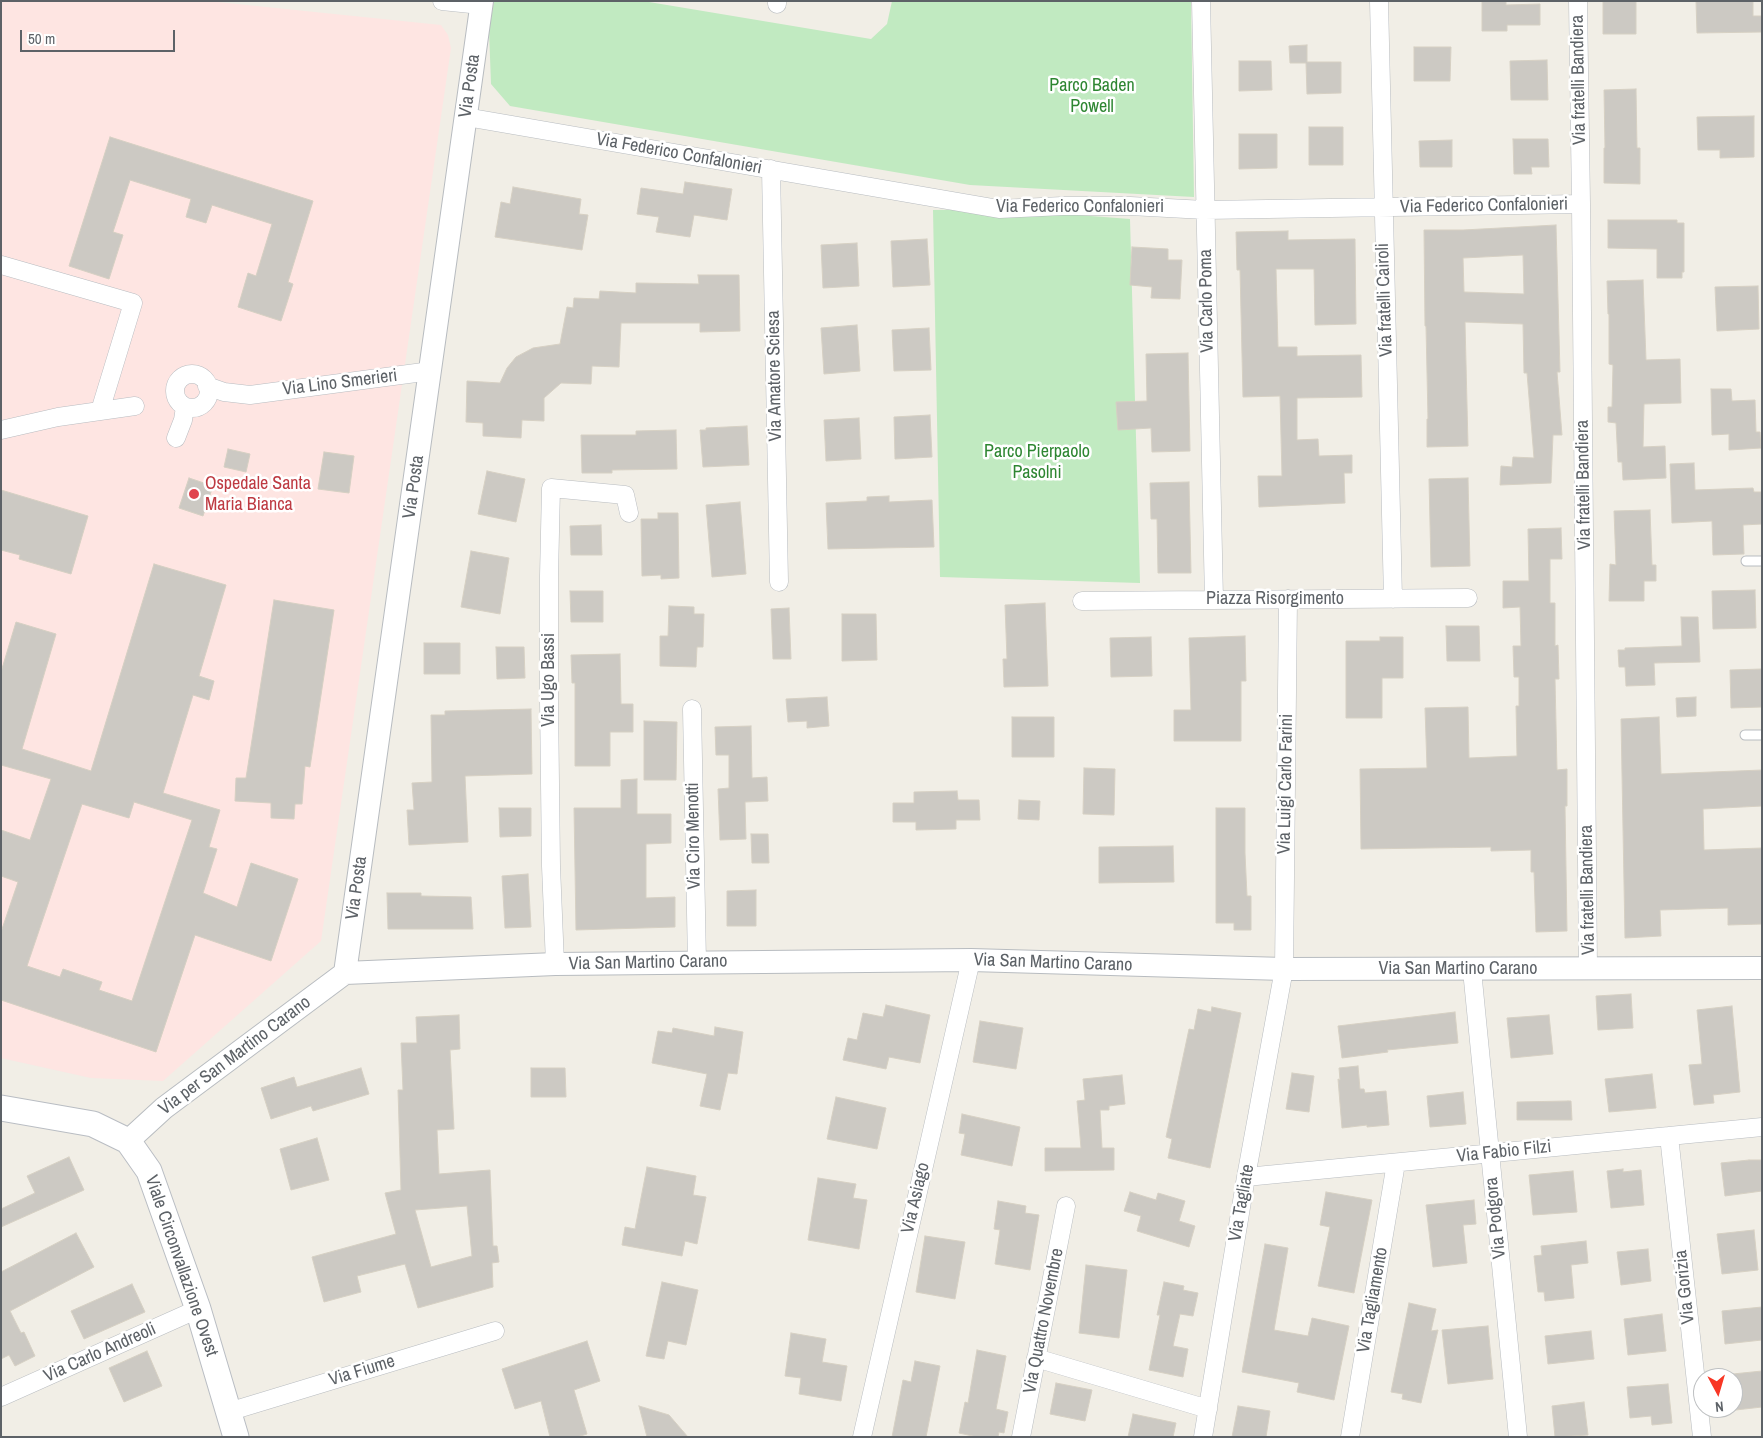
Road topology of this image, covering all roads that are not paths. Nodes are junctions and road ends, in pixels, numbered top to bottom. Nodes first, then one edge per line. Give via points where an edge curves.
1 (442, 1) edge
2 (1201, 1) edge
3 (1379, 1) edge
4 (1578, 1) edge
5 (482, 3) edge
6 (466, 117) junction
7 (771, 169) junction
8 (1581, 204) junction
9 (1382, 207) junction
10 (1205, 210) junction
11 (1, 265) edge
12 (431, 371) junction
13 (207, 386) junction
14 (250, 395) junction
15 (135, 406) dead end
16 (193, 406) junction
17 (100, 411) junction
18 (1, 416) edge
19 (58, 417) junction
20 (1, 430) edge
21 (176, 438) dead end
22 (629, 513) dead end
23 (1746, 561) dead end
24 (1762, 561) edge
25 (779, 582) dead end
26 (1468, 598) dead end
27 (1288, 599) junction
28 (1393, 599) junction
29 (1214, 600) junction
30 (1082, 601) dead end
31 (692, 709) dead end
32 (1745, 735) dead end
33 (1762, 735) edge
34 (971, 960) junction
35 (697, 963) junction
36 (555, 964) junction
37 (1762, 968) edge
38 (1284, 969) junction
39 (1588, 969) junction
40 (1472, 970) junction
41 (345, 973) junction
42 (1, 1108) edge
43 (1762, 1127) edge
44 (1668, 1136) junction
45 (128, 1141) junction
46 (1490, 1153) junction
47 (1396, 1163) junction
48 (1246, 1177) junction
49 (1066, 1206) dead end
50 (198, 1308) junction
51 (495, 1331) dead end
52 (1036, 1358) junction
53 (1, 1397) edge
54 (1208, 1409) junction
55 (228, 1412) junction
56 (236, 1437) edge
57 (862, 1437) edge
58 (1021, 1437) edge
59 (1203, 1437) edge
60 (1350, 1437) edge
61 (1518, 1437) edge
62 (1702, 1437) edge

1 - 5 street
2 - 10 street, Via Carlo Poma
3 - 9 street, Via fratelli Cairoli
4 - 8 street, Via fratelli Bandiera
5 - 6 street, Via Posta
6 - 7 street, Via Federico Confalonieri
6 - 12 street, Via Posta
7 - 10 street, Via Federico Confalonieri via 999,209 1130,206
7 - 25 street, Via Amatore Sciesa
8 - 9 street, Via Federico Confalonieri
8 - 39 street, Via fratelli Bandiera
9 - 10 street, Via Federico Confalonieri
9 - 28 street, Via fratelli Cairoli
10 - 29 street, Via Carlo Poma
11 - 17 street via 133,303
12 - 14 street, Via Lino Smerieri
12 - 41 street, Via Posta
13 - 14 street, Via Lino Smerieri
13 - 16 street via 207,398
13 - 16 street, Via Lino Smerieri via 203,379 193,375 179,380 176,395 181,404
14 - 16 street, Via Lino Smerieri
15 - 17 street
16 - 21 street
17 - 19 street
18 - 19 street
19 - 20 street
22 - 36 street, Via Ugo Bassi via 625,495 551,488 549,701
23 - 24 lane
26 - 28 street, Piazza Risorgimento
27 - 28 street, Piazza Risorgimento
27 - 29 street, Piazza Risorgimento
27 - 38 street, Via Luigi Carlo Farini
29 - 30 street, Piazza Risorgimento
31 - 35 street, Via Ciro Menotti
32 - 33 lane
34 - 35 street, Via San Martino Carano
34 - 38 street, Via San Martino Carano
34 - 57 street, Via Asiago
35 - 36 street, Via San Martino Carano
36 - 41 street, Via San Martino Carano
37 - 39 street, Via San Martino Carano
38 - 40 street, Via San Martino Carano
38 - 48 street, Via Tagliate
39 - 40 street, Via San Martino Carano
40 - 46 street, Via Podgora
41 - 45 street, Via per San Martino Carano via 164,1108
42 - 45 main road, Viale Circonvallazione Ovest via 93,1124
43 - 44 street, Via Fabio Filzi
44 - 46 street, Via Fabio Filzi
44 - 62 street, Via Gorizia
45 - 50 main road, Viale Circonvallazione Ovest via 149,1171
46 - 47 street, Via Fabio Filzi
46 - 61 street, Via Podgora
47 - 48 street, Via Fabio Filzi
47 - 60 street, Via Tagliamento
48 - 54 street, Via Tagliate
49 - 52 street, Via Quattro Novembre
50 - 53 street, Via Carlo Andreoli
50 - 55 main road, Viale Circonvallazione Ovest
51 - 55 street, Via Fiume
52 - 54 street
52 - 58 street, Via Quattro Novembre
54 - 59 street, Via Tagliate
55 - 56 main road, Viale Circonvallazione Ovest

